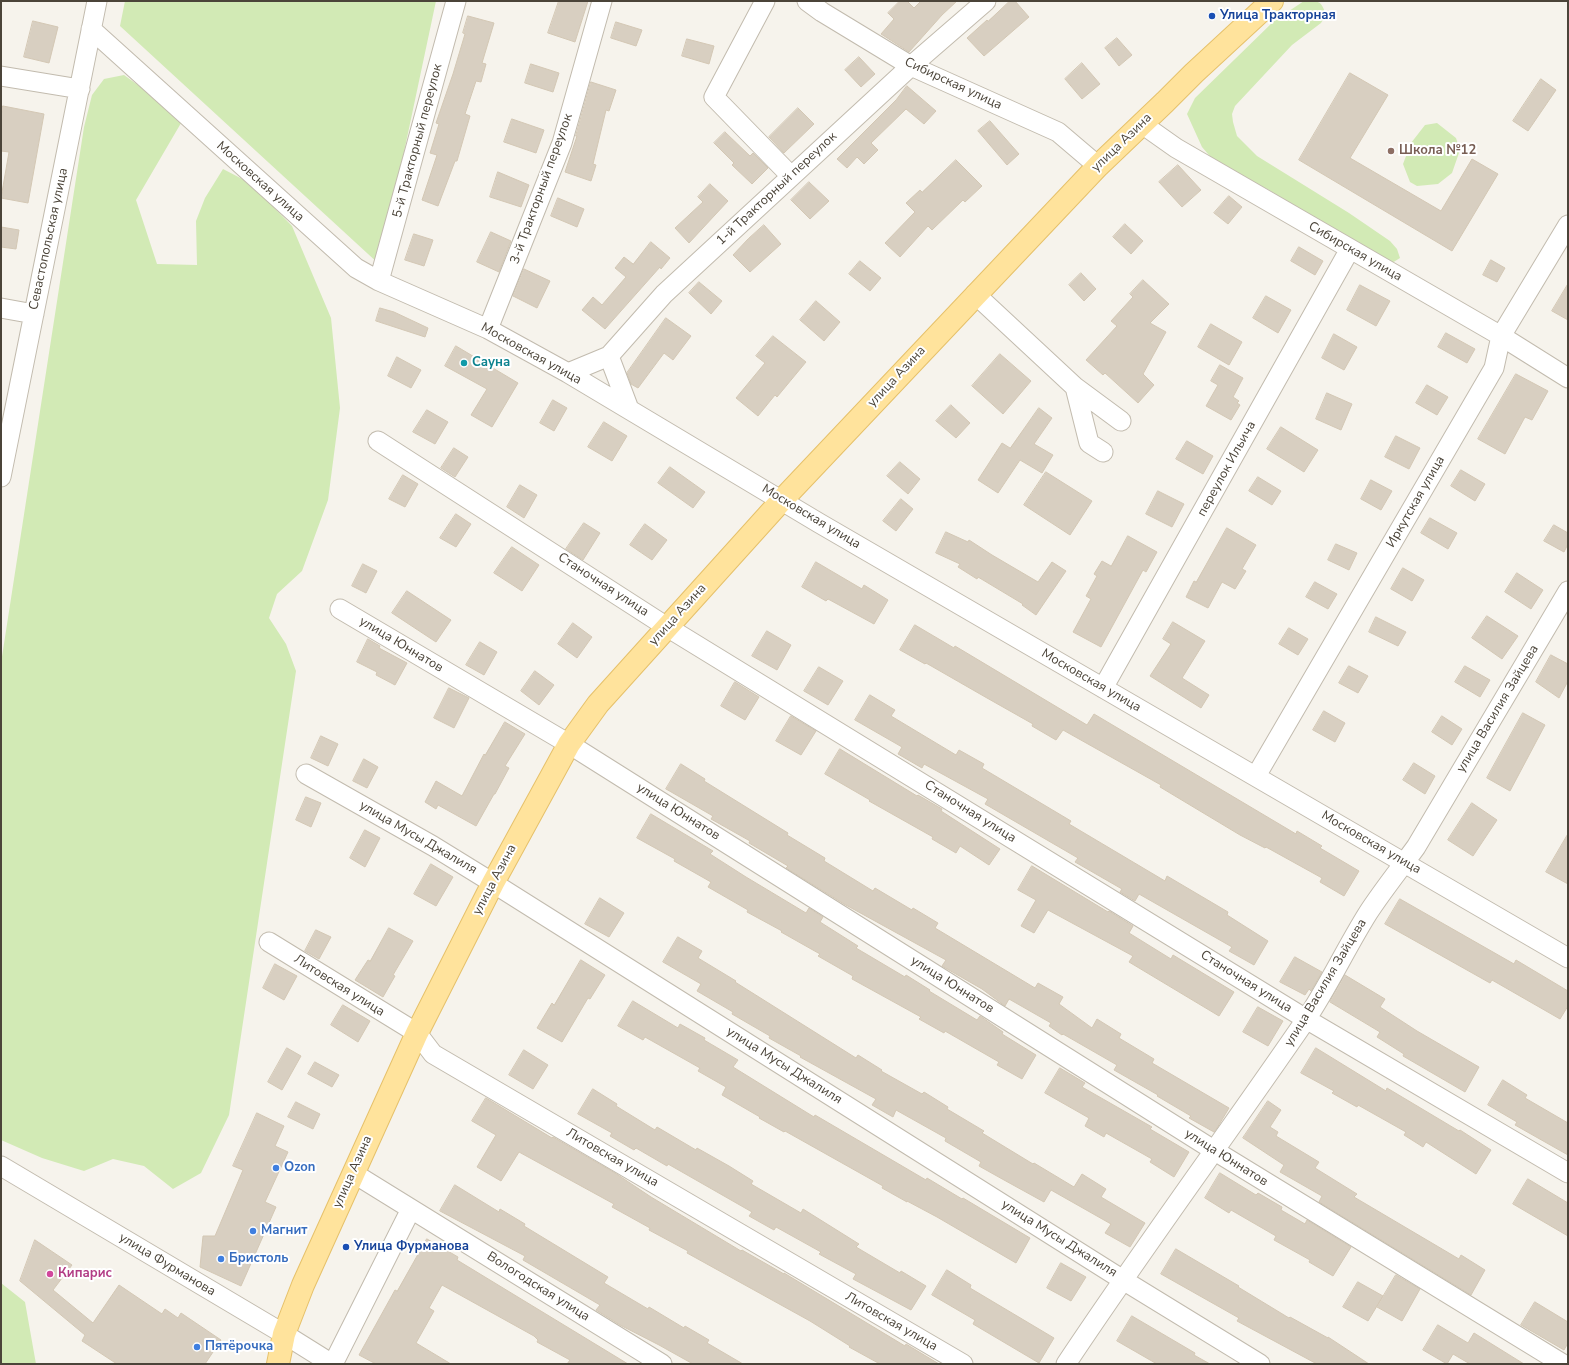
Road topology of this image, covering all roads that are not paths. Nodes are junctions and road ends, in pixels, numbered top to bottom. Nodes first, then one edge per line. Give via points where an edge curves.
1 (97, 1) edge
2 (456, 1) edge
3 (602, 1) edge
4 (765, 1) edge
5 (807, 1) edge
6 (986, 1) edge
7 (1272, 1) edge
8 (91, 29) junction
9 (911, 66) junction
10 (1, 76) edge
11 (80, 89) junction
12 (1142, 124) junction
13 (1098, 166) junction
14 (791, 176) junction
15 (1568, 225) edge
16 (1350, 249) junction
17 (379, 281) junction
18 (975, 294) junction
19 (1, 308) edge
20 (34, 314) junction
21 (488, 329) junction
22 (1501, 336) junction
23 (609, 356) junction
24 (568, 373) junction
25 (1568, 378) edge
26 (1075, 387) junction
27 (629, 409) junction
28 (1121, 421) dead end
29 (378, 441) dead end
30 (1104, 452) dead end
31 (1, 476) edge
32 (782, 500) junction
33 (1568, 591) edge
34 (340, 609) dead end
35 (667, 627) junction
36 (1103, 688) junction
37 (569, 744) junction
38 (306, 774) dead end
39 (1256, 776) junction
40 (1404, 863) junction
41 (493, 883) junction
42 (269, 942) dead end
43 (1566, 951) edge
44 (1306, 1019) junction
45 (417, 1033) junction
46 (1215, 1151) junction
47 (1, 1166) edge
48 (353, 1173) junction
49 (1568, 1173) edge
50 (411, 1209) junction
51 (1122, 1280) junction
52 (284, 1334) junction
53 (278, 1364) edge
54 (333, 1364) edge
55 (662, 1364) edge
56 (963, 1364) edge
57 (1066, 1364) edge
58 (1260, 1364) edge
59 (1563, 1364) edge

1 - 8 street, Севастопольская улица
2 - 17 street, 5-й Тракторный переулок
3 - 21 street, 3-й Тракторный переулок via 562,143
4 - 14 street via 714,97
5 - 9 street, Сибирская улица
6 - 9 street, 1-й Тракторный переулок
7 - 12 main road, улица Азина via 1194,72
8 - 11 street, Севастопольская улица
8 - 17 street, Московская улица via 356,268
9 - 13 street, Сибирская улица via 1058,132
9 - 14 street, 1-й Тракторный переулок
10 - 11 street
11 - 20 street, Севастопольская улица
12 - 13 main road, улица Азина
12 - 16 street, Сибирская улица via 1176,148
13 - 18 main road, улица Азина
14 - 23 street, 1-й Тракторный переулок via 664,294
15 - 22 street, Иркутская улица
16 - 22 street, Сибирская улица
16 - 36 street, переулок Ильича
17 - 21 street, Московская улица
18 - 26 street
18 - 32 main road, улица Азина
19 - 20 street
20 - 31 street, Севастопольская улица
21 - 24 street, Московская улица
22 - 25 street, Сибирская улица
22 - 39 street, Иркутская улица via 1494,368
23 - 24 street, 1-й Тракторный переулок
23 - 27 street
24 - 27 street, Московская улица
26 - 28 street
26 - 30 street via 1089,443
27 - 32 street, Московская улица
29 - 35 street, Станочная улица
32 - 35 main road, улица Азина
32 - 36 street, Московская улица
33 - 40 street, улица Василия Зайцева via 1416,847
34 - 37 street, улица Юннатов
35 - 37 main road, улица Азина via 598,704
35 - 44 street, Станочная улица
36 - 39 street, Московская улица
37 - 41 main road, улица Азина
37 - 46 street, улица Юннатов
38 - 41 street, улица Мусы Джалиля
39 - 40 street, Московская улица
40 - 43 street, Московская улица
40 - 44 street, улица Василия Зайцева via 1368,914
41 - 45 main road, улица Азина
41 - 51 street, улица Мусы Джалиля
42 - 45 street, Литовская улица
44 - 46 street, улица Василия Зайцева
44 - 49 street, Станочная улица
45 - 48 main road, улица Азина
45 - 56 street, Литовская улица via 433,1054
46 - 51 street, улица Василия Зайцева
46 - 59 street, улица Юннатов
47 - 52 street, улица Фурманова
48 - 50 street, Вологодская улица
48 - 52 main road, улица Азина
50 - 54 street
50 - 55 street, Вологодская улица
51 - 57 street, улица Василия Зайцева
51 - 58 street, улица Мусы Джалиля
52 - 53 main road, улица Азина
52 - 54 street, улица Фурманова

